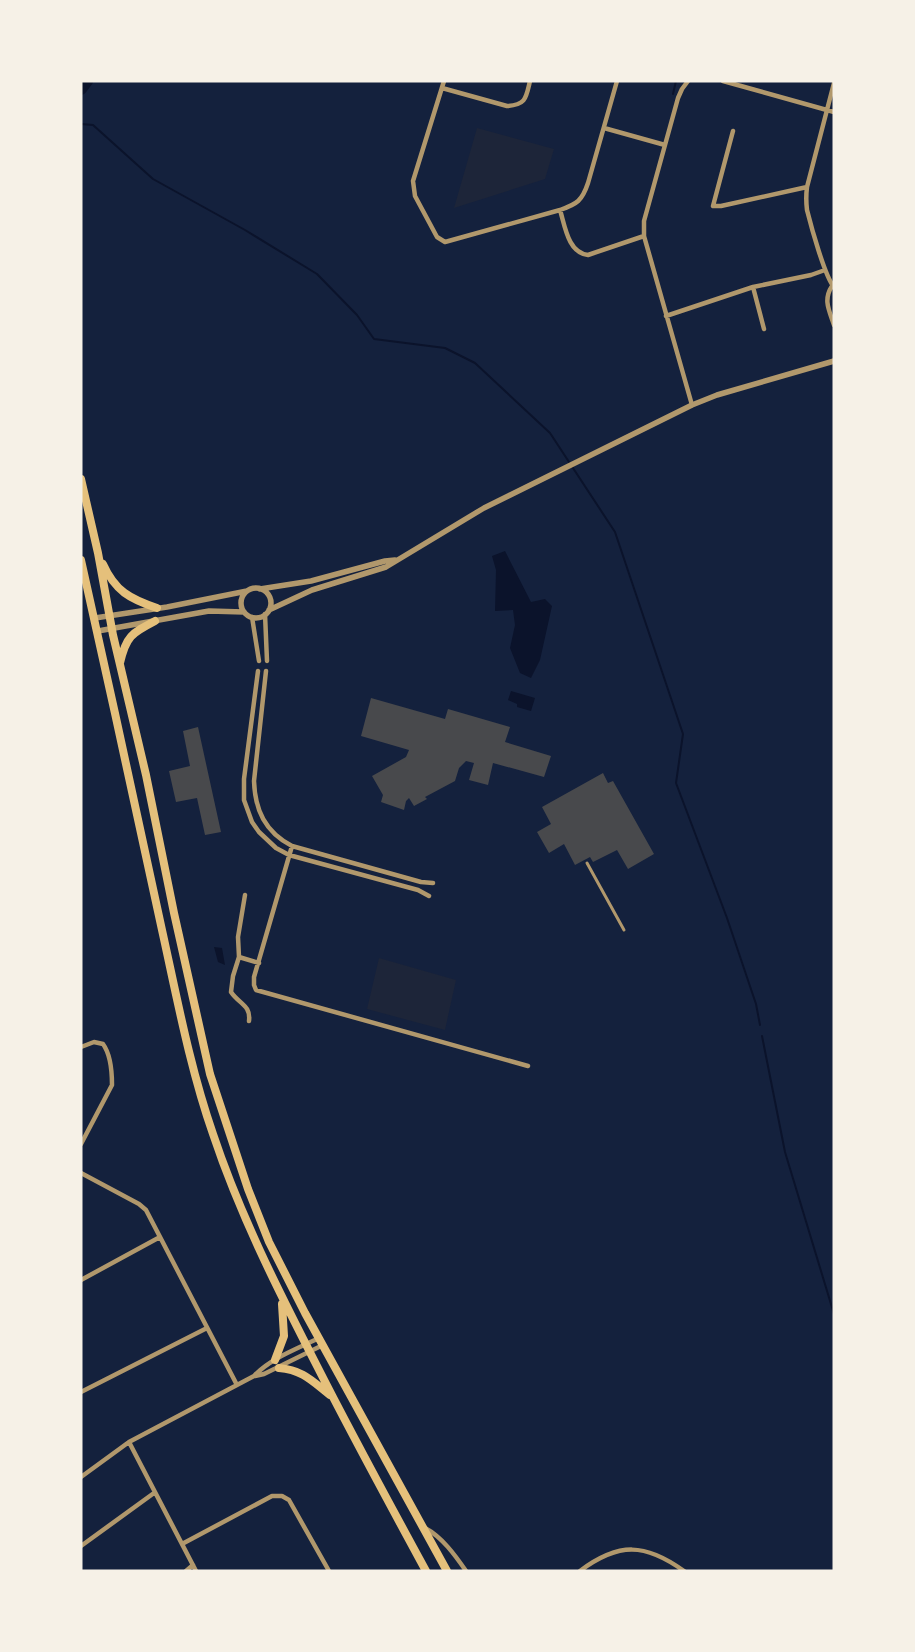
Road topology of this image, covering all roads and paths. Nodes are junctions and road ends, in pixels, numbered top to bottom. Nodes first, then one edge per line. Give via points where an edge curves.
1 (444, 81) edge
2 (530, 81) edge
3 (617, 81) edge
4 (688, 81) edge
5 (723, 81) edge
6 (834, 83) edge
7 (442, 88) junction
8 (827, 110) junction
9 (834, 112) edge
10 (604, 128) junction
11 (733, 131) dead end
12 (665, 145) junction
13 (807, 187) junction
14 (560, 210) junction
15 (644, 236) junction
16 (825, 270) junction
17 (753, 287) junction
18 (833, 287) edge
19 (666, 316) junction
20 (834, 325) edge
21 (764, 329) dead end
22 (834, 361) edge
23 (692, 405) junction
24 (81, 479) edge
25 (98, 553) junction
26 (81, 560) edge
27 (398, 560) junction
28 (260, 588) junction
29 (247, 591) junction
30 (207, 598) junction
31 (167, 607) junction
32 (157, 608) junction
33 (210, 611) junction
34 (244, 612) junction
35 (267, 612) junction
36 (110, 616) junction
37 (252, 617) junction
38 (95, 618) junction
39 (169, 618) junction
40 (155, 621) junction
41 (113, 628) junction
42 (98, 631) junction
43 (258, 661) dead end
44 (267, 661) dead end
45 (120, 665) junction
46 (258, 671) dead end
47 (266, 671) dead end
48 (292, 846) junction
49 (289, 855) junction
50 (587, 863) dead end
51 (433, 883) dead end
52 (245, 896) dead end
53 (429, 896) dead end
54 (624, 930) dead end
55 (239, 957) junction
56 (258, 963) junction
57 (249, 1021) dead end
58 (81, 1047) edge
59 (528, 1066) dead end
60 (81, 1144) edge
61 (81, 1173) edge
62 (160, 1237) junction
63 (81, 1280) edge
64 (282, 1299) junction
65 (207, 1328) junction
66 (319, 1338) junction
67 (305, 1345) junction
68 (324, 1345) junction
69 (310, 1353) junction
70 (277, 1364) junction
71 (254, 1376) junction
72 (238, 1385) junction
73 (81, 1392) edge
74 (331, 1397) junction
75 (128, 1442) junction
76 (81, 1477) edge
77 (154, 1493) junction
78 (423, 1528) junction
79 (182, 1544) junction
80 (81, 1546) edge
81 (193, 1565) junction
82 (186, 1571) edge
83 (196, 1571) edge
84 (328, 1571) edge
85 (426, 1571) edge
86 (447, 1571) edge
87 (466, 1571) edge
88 (580, 1571) edge
89 (684, 1571) edge

1 - 7 street
2 - 7 street via 522,103 507,106
3 - 10 street
4 - 12 street via 678,98
5 - 8 street
6 - 8 street
7 - 14 street via 413,180 415,196 438,237 445,242 451,241
8 - 9 street
8 - 13 street
10 - 12 street
10 - 14 street via 583,197
11 - 13 street via 713,206
12 - 15 street via 644,221
13 - 16 street via 807,209
14 - 15 street via 573,248 580,254 588,255
15 - 19 street
16 - 17 street
16 - 18 street
17 - 19 street
17 - 21 street
18 - 20 street via 827,294 827,301
19 - 23 street
22 - 23 street
23 - 27 street via 484,508
24 - 25 main road
25 - 32 main road via 113,583 123,593
25 - 36 main road
26 - 38 main road
27 - 28 street via 311,581
27 - 35 street via 378,570 312,590
28 - 29 street
28 - 35 street via 270,597
29 - 30 street
29 - 34 street via 241,603
30 - 31 street
30 - 33 street
31 - 32 street
31 - 39 street
32 - 36 street
33 - 34 street
33 - 39 street
34 - 37 street
35 - 37 street via 262,617
35 - 44 street
36 - 38 street
36 - 41 main road
37 - 43 street
38 - 42 main road
39 - 40 street
40 - 41 street
40 - 45 main road via 132,634
41 - 42 street
41 - 45 main road
42 - 64 main road via 195,1078 232,1189
45 - 66 main road via 210,1074 269,1242
46 - 49 street via 244,800 259,832
47 - 48 street via 255,796 263,821 280,840
48 - 49 street
48 - 51 street
49 - 53 street via 418,890
49 - 56 street
50 - 54 street
52 - 55 street via 238,936
55 - 56 street
55 - 57 street via 231,992 248,1009
56 - 59 street via 254,985 262,993
58 - 60 street via 94,1042 103,1044 108,1051 112,1077 112,1085
61 - 62 street via 139,1204 146,1210
62 - 63 street
62 - 65 street
64 - 67 main road
64 - 70 main road via 284,1336
65 - 72 street
65 - 73 street
66 - 67 street
66 - 68 main road
67 - 69 main road
67 - 70 street
68 - 69 street
68 - 78 main road
69 - 70 street
69 - 74 main road
70 - 71 street via 264,1374
70 - 71 street via 261,1368
70 - 74 main road via 303,1374
71 - 72 street
72 - 75 street
74 - 85 main road
75 - 76 street
75 - 77 street
77 - 79 street
77 - 80 street
78 - 86 main road
78 - 87 street via 431,1531
79 - 81 street
79 - 84 street via 272,1496 282,1496 289,1500
81 - 82 street
81 - 83 street
88 - 89 street via 612,1552 631,1549 667,1559

